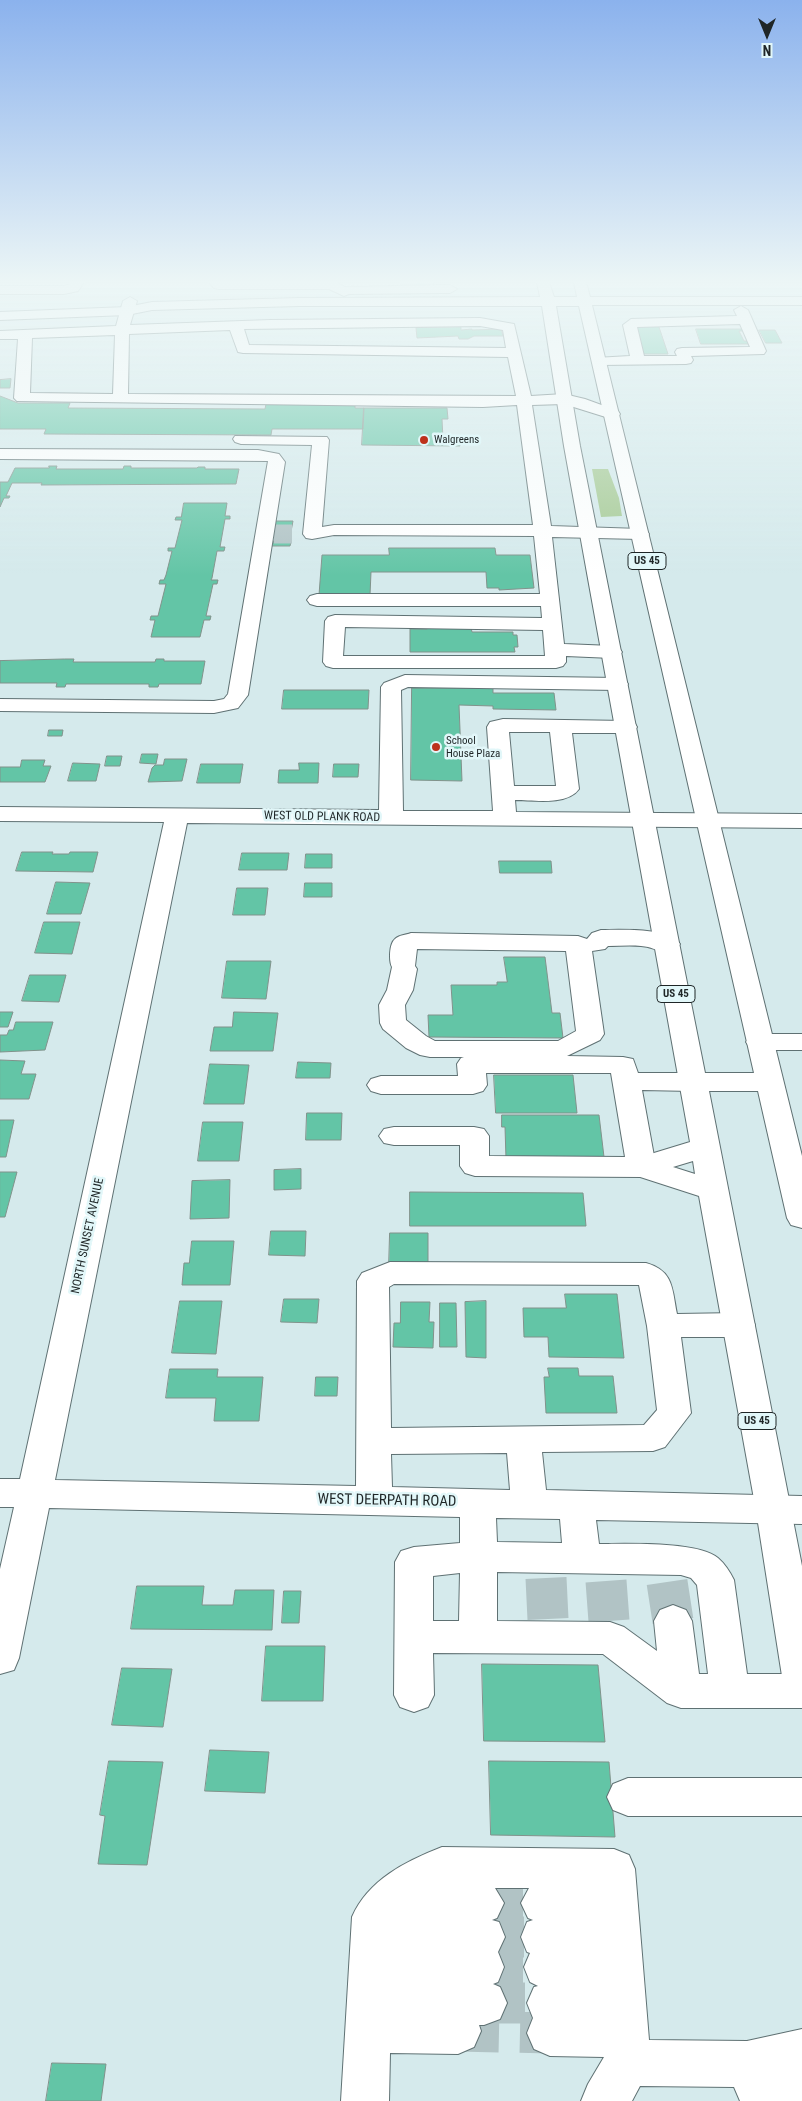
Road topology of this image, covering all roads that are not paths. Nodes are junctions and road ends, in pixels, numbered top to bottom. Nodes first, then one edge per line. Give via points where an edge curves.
1 (23, 380) edge
2 (121, 380) edge
3 (520, 380) edge
4 (561, 380) edge
5 (604, 380) edge
6 (120, 399) junction
7 (564, 399) junction
8 (524, 400) junction
9 (612, 414) junction
10 (224, 439) dead end
11 (0, 454) edge
12 (543, 532) junction
13 (277, 534) junction
14 (312, 534) junction
15 (589, 534) junction
16 (640, 534) junction
17 (317, 600) dead end
18 (548, 600) junction
19 (552, 636) junction
20 (610, 644) junction
21 (618, 684) junction
22 (0, 705) edge
23 (560, 726) junction
24 (626, 727) junction
25 (503, 793) junction
26 (0, 814) edge
27 (177, 815) junction
28 (391, 817) junction
29 (505, 819) junction
30 (644, 820) junction
31 (708, 820) junction
32 (802, 821) edge
33 (587, 944) junction
34 (663, 944) junction
35 (760, 1042) junction
36 (802, 1042) edge
37 (626, 1081) junction
38 (693, 1082) junction
39 (769, 1082) junction
40 (381, 1085) dead end
41 (394, 1136) dead end
42 (705, 1147) junction
43 (641, 1167) junction
44 (713, 1190) junction
45 (802, 1218) edge
46 (739, 1325) junction
47 (663, 1326) junction
48 (523, 1440) junction
49 (374, 1441) junction
50 (0, 1493) edge
51 (34, 1493) junction
52 (374, 1501) junction
53 (478, 1503) junction
54 (529, 1504) junction
55 (577, 1505) junction
56 (788, 1510) edge
57 (479, 1557) junction
58 (598, 1566) junction
59 (673, 1621) tunnel mouth
60 (414, 1637) junction
61 (478, 1637) junction
62 (0, 1658) edge
63 (802, 1676) edge
64 (681, 1691) junction
65 (730, 1691) junction
66 (802, 1691) edge
67 (414, 1695) dead end
68 (628, 1797) dead end
69 (802, 1797) edge
70 (374, 1967) junction
71 (478, 1968) junction
72 (546, 1969) junction
73 (623, 1985) junction
74 (802, 2052) edge
75 (755, 2083) edge
76 (802, 2086) edge
77 (365, 2101) edge
78 (605, 2101) edge

1 - 6 main road via 22,398
2 - 6 main road
3 - 8 main road
4 - 7 main road, US 45
5 - 9 main road, US 45
6 - 8 main road
7 - 8 main road
7 - 9 main road
7 - 15 main road, US 45
8 - 12 main road
9 - 16 main road, US 45
10 - 14 main road via 321,440
11 - 13 main road via 273,457 278,462
12 - 14 main road via 518,538 417,534 334,538
12 - 15 main road
12 - 18 main road
13 - 14 main road
13 - 22 main road via 238,695 230,704 214,707
15 - 16 main road
15 - 20 main road, US 45
16 - 31 main road, US 45
17 - 18 main road
18 - 19 main road
19 - 19 main road via 335,621 333,662 556,662
19 - 20 main road
20 - 21 main road, US 45
21 - 24 main road, US 45
21 - 28 main road via 405,681 391,687
23 - 24 main road
23 - 25 main road via 503,724 498,727
23 - 25 main road via 568,789 559,793
24 - 30 main road, US 45
25 - 29 main road
26 - 27 main road, WEST OLD PLANK ROAD
27 - 28 main road, WEST OLD PLANK ROAD
27 - 51 main road, NORTH SUNSET AVENUE
28 - 29 main road, WEST OLD PLANK ROAD
29 - 30 main road, WEST OLD PLANK ROAD
30 - 31 main road, WEST OLD PLANK ROAD
30 - 34 main road, US 45
31 - 32 main road, WEST OLD PLANK ROAD
31 - 35 main road, US 45
33 - 33 main road via 590,1034 563,1049 430,1049 393,1023 392,1004 400,990 404,944
33 - 34 main road via 602,952 653,953
34 - 38 main road, US 45
35 - 36 main road
35 - 39 main road, US 45
37 - 38 main road
37 - 40 main road via 623,1065 471,1064 473,1086
37 - 43 main road
38 - 39 main road
38 - 42 main road, US 45
39 - 45 main road, US 45
41 - 43 main road via 474,1136 475,1166
42 - 43 main road
42 - 44 main road, US 45
43 - 44 main road
44 - 46 main road, US 45
46 - 47 main road
46 - 56 main road, US 45
47 - 48 main road via 674,1412 653,1438
47 - 49 main road via 655,1282 646,1274 390,1273 373,1282
48 - 49 main road
48 - 54 main road
49 - 52 main road
50 - 51 main road, WEST DEERPATH ROAD
51 - 52 main road, WEST DEERPATH ROAD
51 - 62 main road, NORTH SUNSET AVENUE
52 - 53 main road, WEST DEERPATH ROAD
53 - 54 main road, WEST DEERPATH ROAD
53 - 57 main road
54 - 55 main road, WEST DEERPATH ROAD
55 - 56 main road, WEST DEERPATH ROAD
55 - 58 main road
56 - 63 main road, US 45
57 - 58 main road via 546,1568
57 - 60 main road via 414,1562
57 - 61 main road
58 - 65 main road via 667,1571 681,1560 704,1566 715,1580
59 - 64 main road
60 - 61 main road
60 - 67 main road
61 - 64 main road via 548,1628 609,1629
64 - 65 main road
65 - 66 main road
68 - 69 main road
70 - 71 main road
70 - 71 main road
70 - 71 main road
70 - 73 main road via 404,1887 442,1867 614,1869
70 - 77 main road
72 - 73 main road
72 - 73 main road
72 - 73 main road
73 - 75 main road
73 - 78 main road
74 - 75 main road
75 - 76 main road

